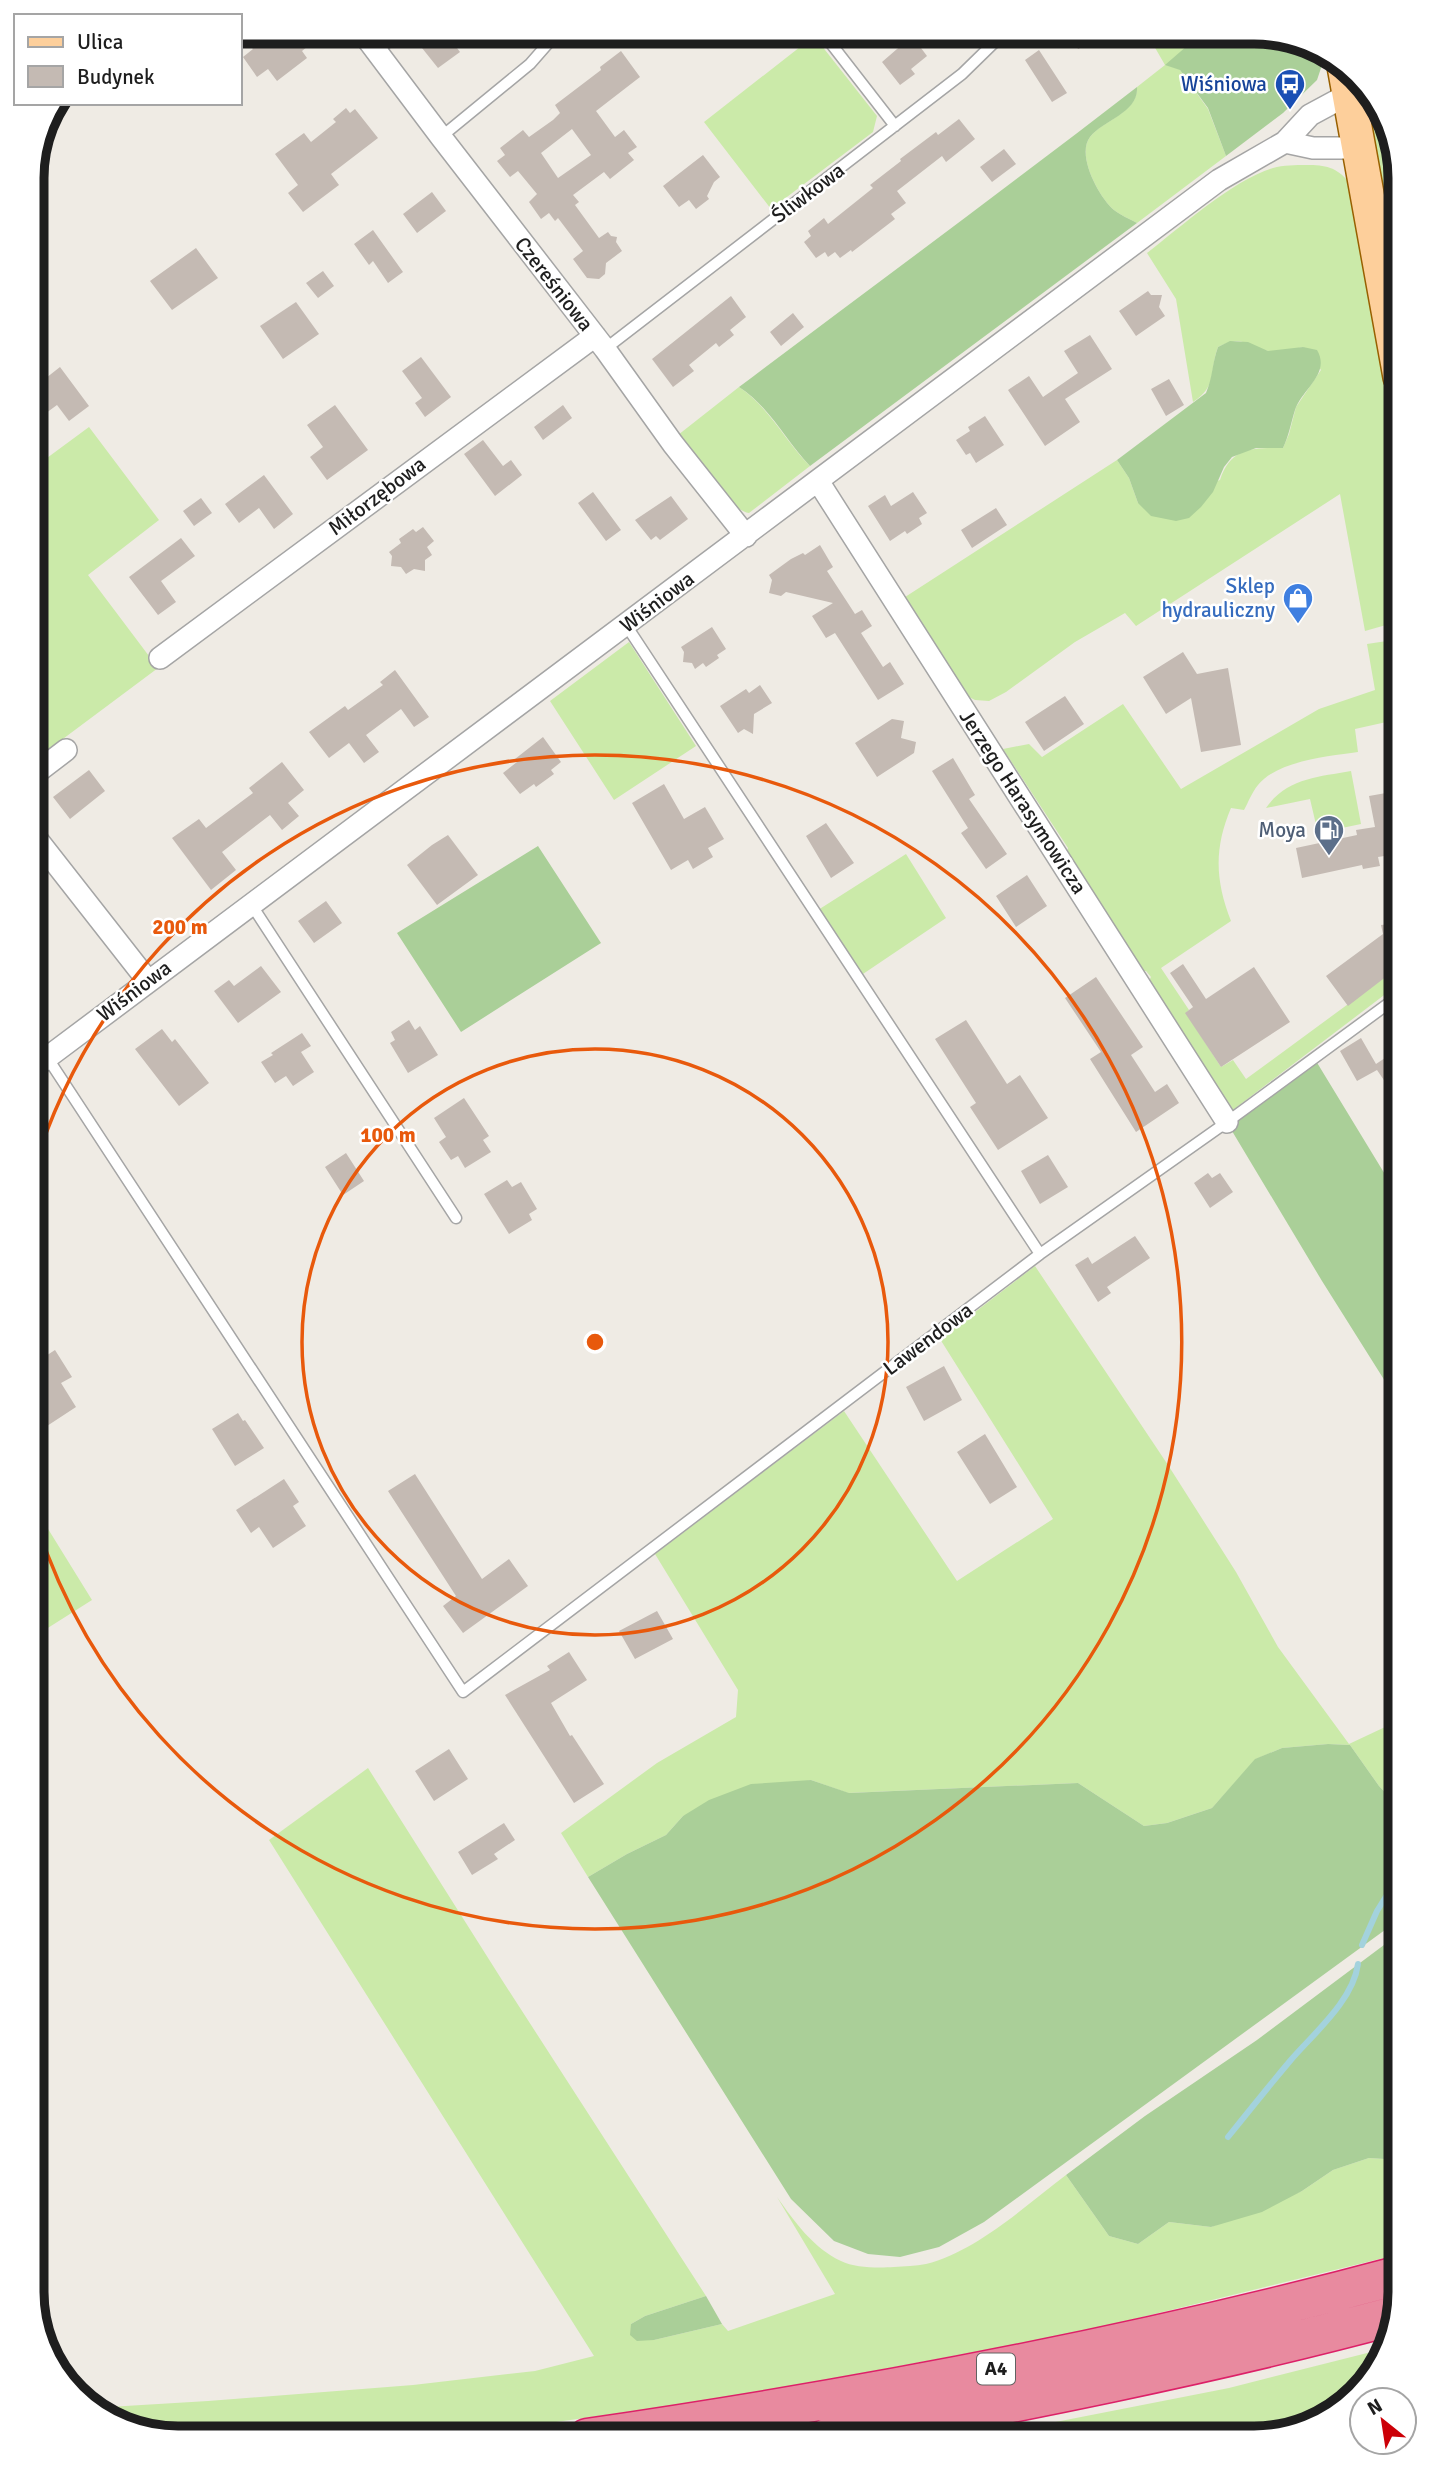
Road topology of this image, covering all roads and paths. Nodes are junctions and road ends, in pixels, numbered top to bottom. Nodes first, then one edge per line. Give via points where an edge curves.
1 (371, 44) edge
2 (385, 44) edge
3 (548, 44) edge
4 (831, 44) edge
5 (993, 44) edge
6 (376, 51) junction
7 (1346, 80) edge
8 (1346, 81) edge
9 (895, 126) junction
10 (441, 137) junction
11 (1285, 142) junction
12 (1358, 148) junction
13 (1388, 308) edge
14 (600, 342) junction
15 (818, 481) junction
16 (746, 536) junction
17 (626, 625) junction
18 (160, 658) dead end
19 (66, 750) dead end
20 (44, 767) edge
21 (44, 848) edge
22 (251, 904) junction
23 (148, 981) junction
24 (1388, 1004) edge
25 (44, 1059) edge
26 (44, 1070) edge
27 (1227, 1122) junction
28 (456, 1217) dead end
29 (1040, 1254) junction
30 (1388, 2278) edge
31 (1386, 2318) edge
32 (666, 2426) edge
33 (891, 2426) edge

1 - 6 street, Czereśniowa
2 - 6 lane
3 - 10 lane via 530,64
4 - 9 lane
5 - 9 lane, Śliwkowa
6 - 10 street, Czereśniowa
7 - 11 street, Wiśniowa
8 - 12 main road
9 - 14 lane, Śliwkowa
10 - 14 street, Czereśniowa
11 - 12 street via 1313,148
11 - 15 street, Wiśniowa via 1219,180
12 - 13 main road
14 - 16 street, Czereśniowa
14 - 18 street, Miłorzębowa
15 - 16 street, Wiśniowa
15 - 27 street, Jerzego Harasymowicza
16 - 17 street, Wiśniowa
17 - 22 street, Wiśniowa
17 - 29 lane
19 - 20 street
21 - 23 street
22 - 23 street, Wiśniowa
22 - 28 lane
23 - 25 street, Wiśniowa
24 - 27 lane, Lawendowa
26 - 29 lane, Lawendowa via 463,1692
27 - 29 lane, Lawendowa
30 - 32 highway, A4 via 1166,2333 956,2377
31 - 33 highway, A4 via 1076,2391

